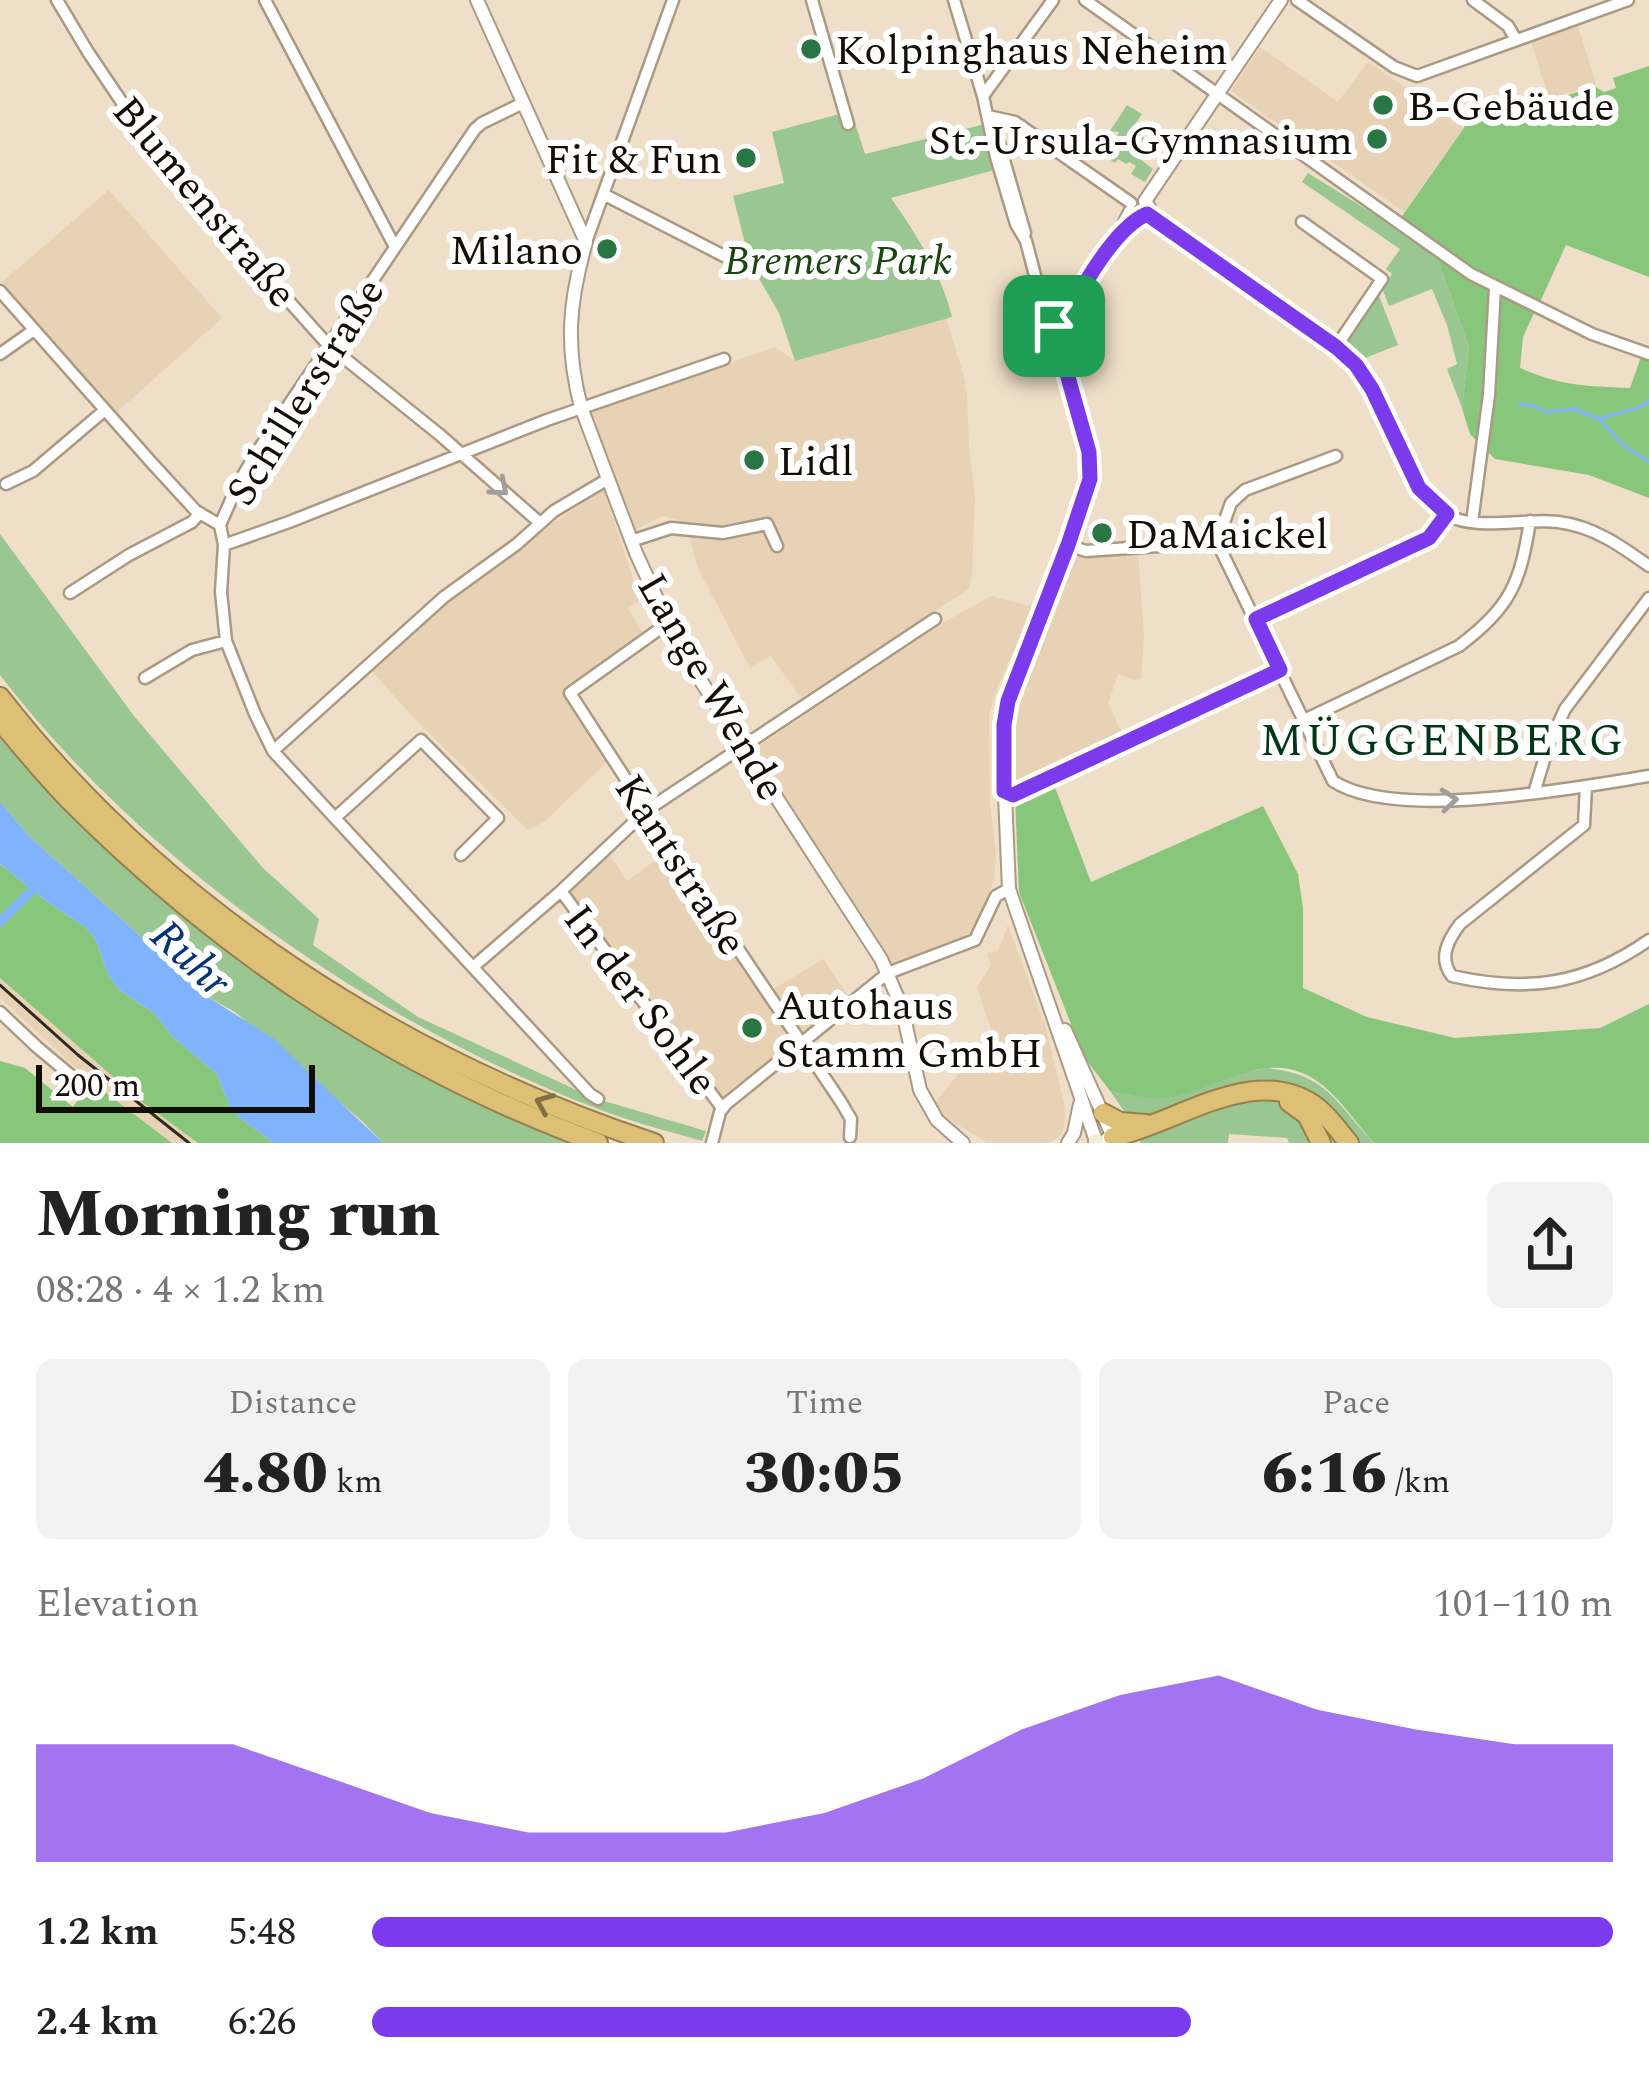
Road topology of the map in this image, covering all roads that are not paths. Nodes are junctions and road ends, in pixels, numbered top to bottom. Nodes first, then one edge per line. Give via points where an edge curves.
1 (56, 0) edge
2 (265, 0) edge
3 (477, 0) edge
4 (673, 0) edge
5 (812, 0) edge
6 (954, 0) edge
7 (1053, 0) edge
8 (1085, 0) edge
9 (1281, 0) edge
10 (1297, 0) edge
11 (1473, 0) edge
12 (1628, 0) edge
13 (1516, 40) junction
14 (1216, 94) junction
15 (983, 96) junction
16 (523, 103) junction
17 (988, 116) junction
18 (848, 124) dead end
19 (605, 195) junction
20 (1138, 210) junction
21 (1302, 222) dead end
22 (586, 242) junction
23 (395, 247) junction
24 (736, 259) dead end
25 (1495, 288) junction
26 (0, 291) edge
27 (1061, 324) junction
28 (34, 329) junction
29 (328, 345) junction
30 (1336, 347) junction
31 (1064, 349) junction
32 (0, 354) edge
33 (1649, 354) edge
34 (724, 359) dead end
35 (581, 407) junction
36 (105, 410) junction
37 (460, 454) junction
38 (1336, 457) dead end
39 (608, 479) junction
40 (6, 484) dead end
41 (200, 513) junction
42 (1447, 514) junction
43 (1530, 520) junction
44 (1472, 522) junction
45 (540, 523) junction
46 (220, 526) junction
47 (631, 541) junction
48 (1216, 542) junction
49 (224, 545) junction
50 (1068, 545) junction
51 (777, 546) dead end
52 (1649, 566) edge
53 (70, 593) dead end
54 (1649, 598) edge
55 (935, 619) dead end
56 (1256, 619) junction
57 (668, 623) junction
58 (226, 641) junction
59 (1280, 670) junction
60 (145, 678) dead end
61 (0, 698) edge
62 (1304, 720) junction
63 (0, 721) edge
64 (745, 747) junction
65 (273, 751) junction
66 (1649, 776) edge
67 (1586, 785) junction
68 (1004, 791) junction
69 (1534, 793) junction
70 (646, 810) junction
71 (336, 818) junction
72 (461, 855) dead end
73 (1009, 889) junction
74 (561, 890) junction
75 (1649, 940) edge
76 (473, 967) junction
77 (888, 973) junction
78 (1044, 986) junction
79 (0, 1012) edge
80 (800, 1043) junction
81 (86, 1088) dead end
82 (1081, 1097) junction
83 (598, 1099) dead end
84 (722, 1108) junction
85 (1103, 1113) junction
86 (850, 1137) dead end
87 (1144, 1137) edge
88 (1102, 1141) edge
89 (598, 1143) edge
90 (654, 1143) edge
91 (712, 1143) edge
92 (964, 1143) edge
93 (1068, 1143) edge
94 (1321, 1143) edge
95 (1349, 1143) edge

1 - 29 street, Blumenstraße via 154,150
2 - 23 street
3 - 16 street
4 - 19 street, Lange Wende
5 - 18 street
6 - 15 street
7 - 15 street
8 - 14 street
9 - 14 street
10 - 13 street via 1417,76
11 - 13 street
12 - 13 street
14 - 20 street
14 - 25 street
15 - 17 street
16 - 22 street
16 - 23 street, Schillerstraße via 475,129
17 - 20 street via 1015,122
17 - 27 street via 1042,306
19 - 22 street, Lange Wende
19 - 24 street
20 - 27 street
20 - 30 street
21 - 30 street via 1382,279
22 - 35 street, Lange Wende via 570,330
23 - 29 street, Schillerstraße
25 - 33 street
25 - 44 street
26 - 28 street
27 - 31 street via 1051,339
27 - 31 street via 1076,330
28 - 32 street
28 - 36 street
29 - 37 street, Blumenstraße
29 - 46 street, Schillerstraße via 255,455
30 - 42 street via 1372,389 1419,488
31 - 50 street via 1090,479
34 - 35 street
35 - 37 street
35 - 39 street, Lange Wende
36 - 40 street
36 - 41 street
37 -> 45 street, Blumenstraße
37 - 49 street
38 - 48 street via 1245,490
39 - 45 street
39 - 47 street, Lange Wende
41 - 46 street
41 - 53 street
42 - 44 street
42 - 56 street via 1429,538
43 - 44 street
43 - 52 street via 1596,531
43 - 62 street via 1515,587 1473,635
45 - 65 street via 444,597
46 - 49 street, Schillerstraße
47 - 51 street via 671,528 723,533 767,524
47 - 57 street, Lange Wende
48 - 50 street
48 - 56 street
49 - 58 street, Schillerstraße
50 - 68 street via 1008,701
54 - 69 street via 1565,709
55 - 64 street
56 - 59 street
57 - 64 street, Lange Wende
57 - 70 street, Kantstraße via 570,693
58 - 60 street via 191,650
58 - 65 street, Schillerstraße
59 - 62 street
59 - 68 street via 1028,789
90 -> 61 highway via 475,1072 289,965 175,878 80,789
62 -> 69 street via 1333,781 1347,790 1425,802
63 - 89 highway via 165,890 281,981 448,1078
64 - 70 street
64 - 77 street, Lange Wende
65 - 71 street, Schillerstraße
66 - 67 street
67 - 69 street
67 - 75 street via 1584,825 1460,924 1445,967 1486,983 1550,983 1606,966
68 - 73 street
70 - 74 street
70 - 80 street, Kantstraße
71 - 72 street via 421,740 498,818
71 - 76 street, Schillerstraße
73 - 77 street via 996,896 975,940
73 - 78 street
74 - 76 street
74 - 84 street, In der Sohle
76 - 83 street, Schillerstraße
77 - 80 street
77 - 92 street, Lange Wende via 920,1090 937,1120
78 - 82 street
78 - 85 street
79 - 81 street
80 - 84 street
80 - 86 street, Kantstraße via 849,1115
82 - 88 street
82 - 93 street
84 - 91 street
85 - 87 highway
85 - 88 street
87 - 88 highway
87 - 94 highway via 1264,1097 1301,1110
87 - 95 highway via 1239,1094 1275,1090 1317,1108

